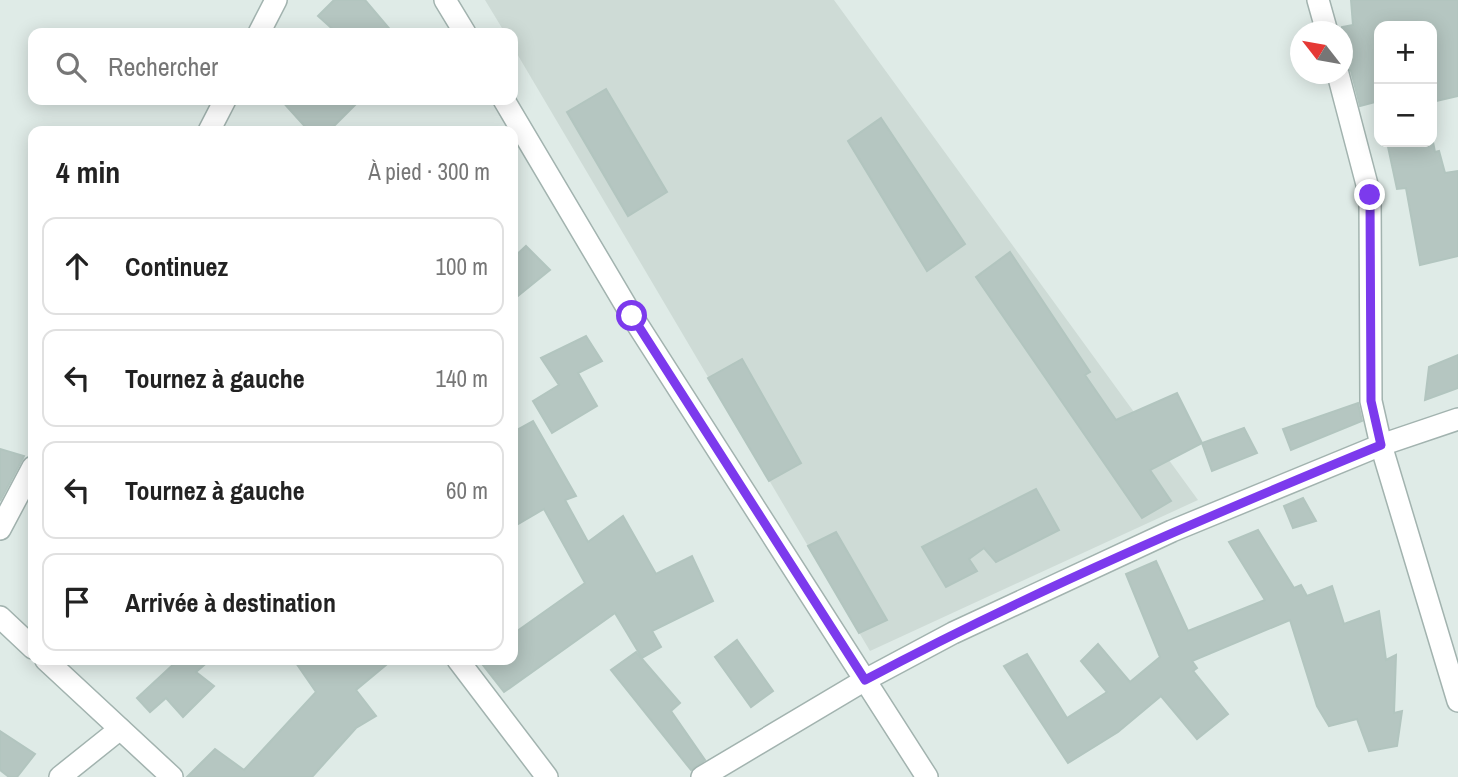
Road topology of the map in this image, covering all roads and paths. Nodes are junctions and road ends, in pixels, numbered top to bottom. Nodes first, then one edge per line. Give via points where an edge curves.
1 (276, 0) edge
2 (445, 0) edge
3 (1318, 0) edge
4 (1323, 21) edge
5 (262, 28) edge
6 (462, 28) edge
7 (1341, 84) edge
8 (222, 105) edge
9 (507, 105) edge
10 (212, 126) edge
11 (1458, 419) edge
12 (1381, 445) junction
13 (28, 476) edge
14 (0, 529) edge
15 (0, 617) edge
16 (28, 643) edge
17 (51, 665) edge
18 (462, 665) edge
19 (865, 680) junction
20 (1458, 701) edge
21 (120, 729) junction
22 (60, 777) edge
23 (172, 777) edge
24 (547, 777) edge
25 (702, 777) edge
26 (928, 777) edge

1 - 5 street
2 - 6 street
3 - 4 street
7 - 12 street via 1370,195 1371,401
8 - 10 street
9 - 19 street via 632,316
11 - 12 street
12 - 19 street via 1172,531 953,633
12 - 20 street
13 - 14 street
15 - 16 street
17 - 21 street
18 - 24 street
19 - 25 street
19 - 26 street
21 - 22 street
21 - 23 street

